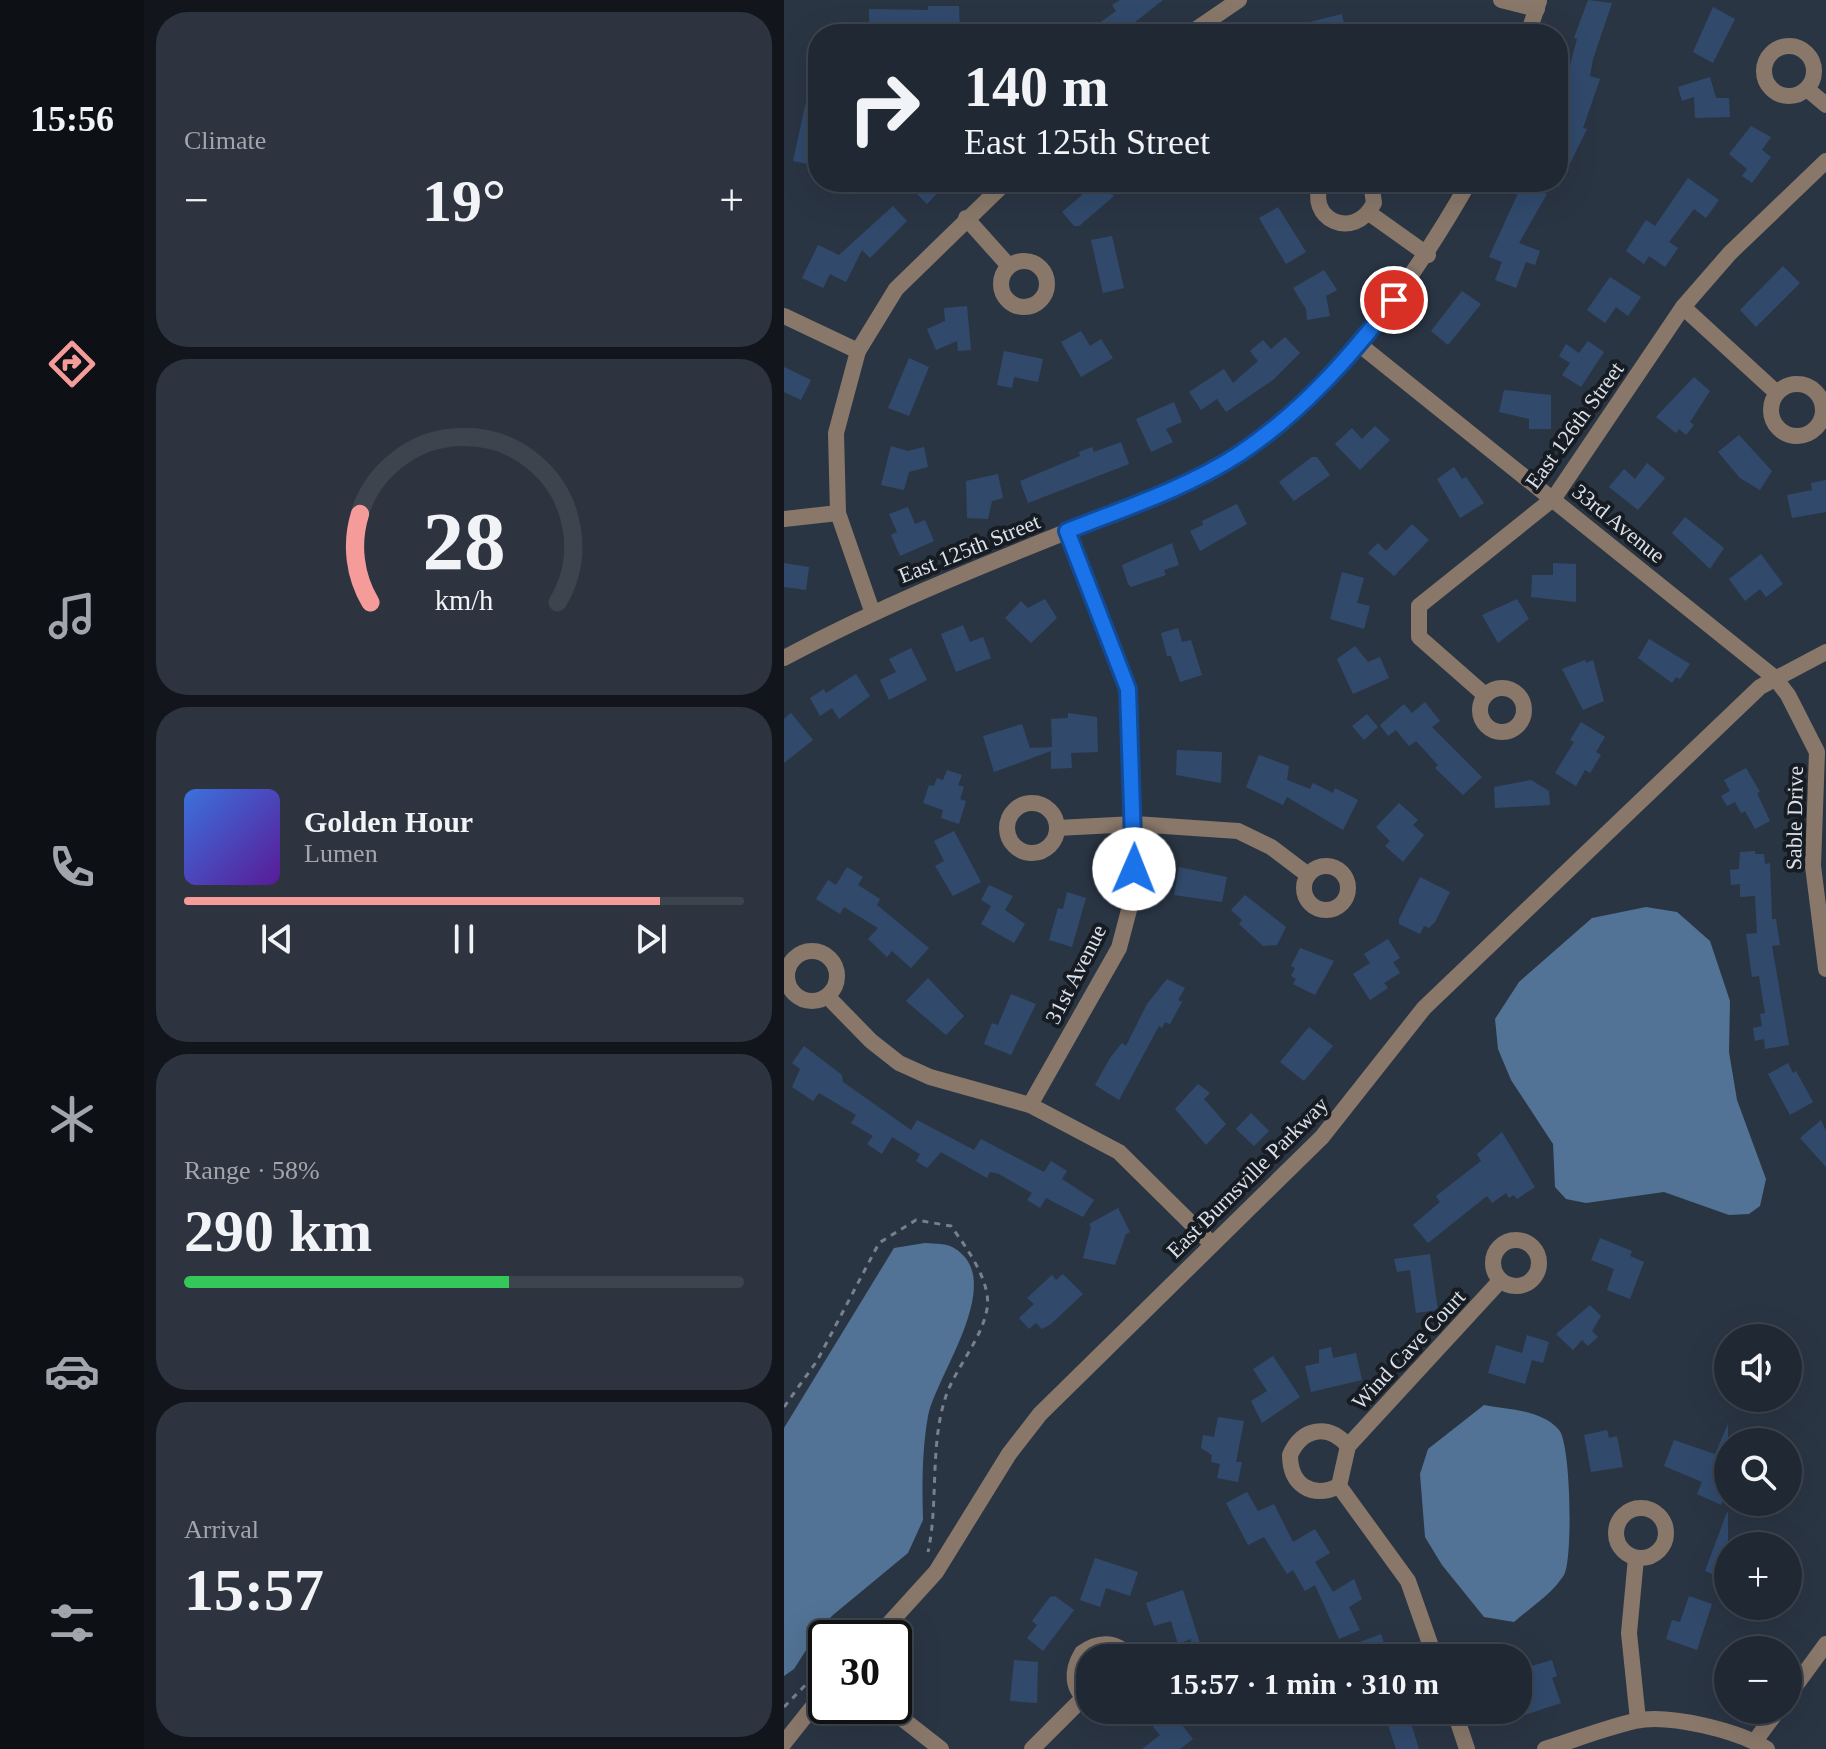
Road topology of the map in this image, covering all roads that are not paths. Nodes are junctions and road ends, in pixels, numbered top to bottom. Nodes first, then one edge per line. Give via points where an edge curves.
1 (1239, 0) edge
2 (1501, 0) edge
3 (1538, 4) edge
4 (1204, 24) edge
5 (1531, 24) edge
6 (1807, 89) dead end
7 (1826, 105) edge
8 (1826, 161) edge
9 (995, 192) edge
10 (1320, 192) edge
11 (1374, 192) edge
12 (1463, 192) edge
13 (1369, 213) junction
14 (966, 218) junction
15 (1428, 255) junction
16 (1009, 266) dead end
17 (1683, 307) junction
18 (784, 316) edge
19 (1360, 345) junction
20 (858, 351) junction
21 (1777, 393) dead end
22 (1554, 498) junction
23 (838, 513) junction
24 (784, 519) edge
25 (1067, 531) junction
26 (872, 611) junction
27 (1826, 652) edge
28 (784, 658) edge
29 (1775, 678) junction
30 (1485, 695) dead end
31 (1135, 824) junction
32 (1057, 828) dead end
33 (1308, 875) dead end
34 (1826, 969) edge
35 (828, 997) dead end
36 (1030, 1105) junction
37 (1212, 1244) junction
38 (1500, 1281) dead end
39 (1348, 1446) junction
40 (1339, 1486) junction
41 (1636, 1558) dead end
42 (892, 1620) edge
43 (1430, 1644) edge
44 (1826, 1644) edge
45 (1802, 1677) edge
46 (1076, 1710) edge
47 (808, 1713) edge
48 (1638, 1720) junction
49 (909, 1724) edge
50 (1459, 1724) edge
51 (1771, 1724) edge
52 (784, 1743) edge
53 (1761, 1745) edge
54 (941, 1749) edge
55 (1032, 1749) edge
56 (1467, 1749) edge
57 (1545, 1749) edge

1 - 4 street
2 - 3 street
3 - 5 street
6 - 7 street
8 - 17 street, East 126th Street via 1730,253
9 - 14 street
10 - 13 street via 1318,200 1329,219 1350,224
11 - 13 street
12 - 15 street, East 125th Street
13 - 15 street
14 - 16 street
14 - 20 street via 896,289
15 - 19 street, East 125th Street
17 - 21 street
17 - 22 street, East 126th Street
18 - 20 street
19 - 22 street, 33rd Avenue
19 - 25 street, East 125th Street via 1305,403 1239,454 1180,486
20 - 23 street via 836,433
22 - 29 street, 33rd Avenue
22 - 30 street, East 126th Street via 1419,606 1419,637
23 - 24 street
23 - 26 street
25 - 26 street, East 125th Street
25 - 31 street, 31st Avenue via 1128,689
26 - 28 street, East 125th Street
27 - 29 street, East Burnsville Parkway
29 - 34 street, Sable Drive via 1817,752 1813,866
29 - 37 street, East Burnsville Parkway via 1722,721 1424,1008 1322,1137
31 - 32 street
31 - 33 street via 1238,831 1271,847
31 - 36 street, 31st Avenue via 1134,891 1119,948
35 - 36 street via 899,1063
36 - 37 street via 1119,1152
37 - 42 street, East Burnsville Parkway via 1026,1430 936,1572
38 - 39 street, Wind Cave Court
39 - 40 street, Wind Cave Court
39 - 40 street via 1328,1431 1316,1430 1304,1435 1290,1455 1294,1479 1304,1488 1315,1492
40 - 43 street via 1408,1581
41 - 48 street via 1629,1633
44 - 45 street
46 - 55 street
47 - 52 street
48 - 53 street via 1703,1724
48 - 57 street
49 - 54 street
50 - 56 street
51 - 53 street

